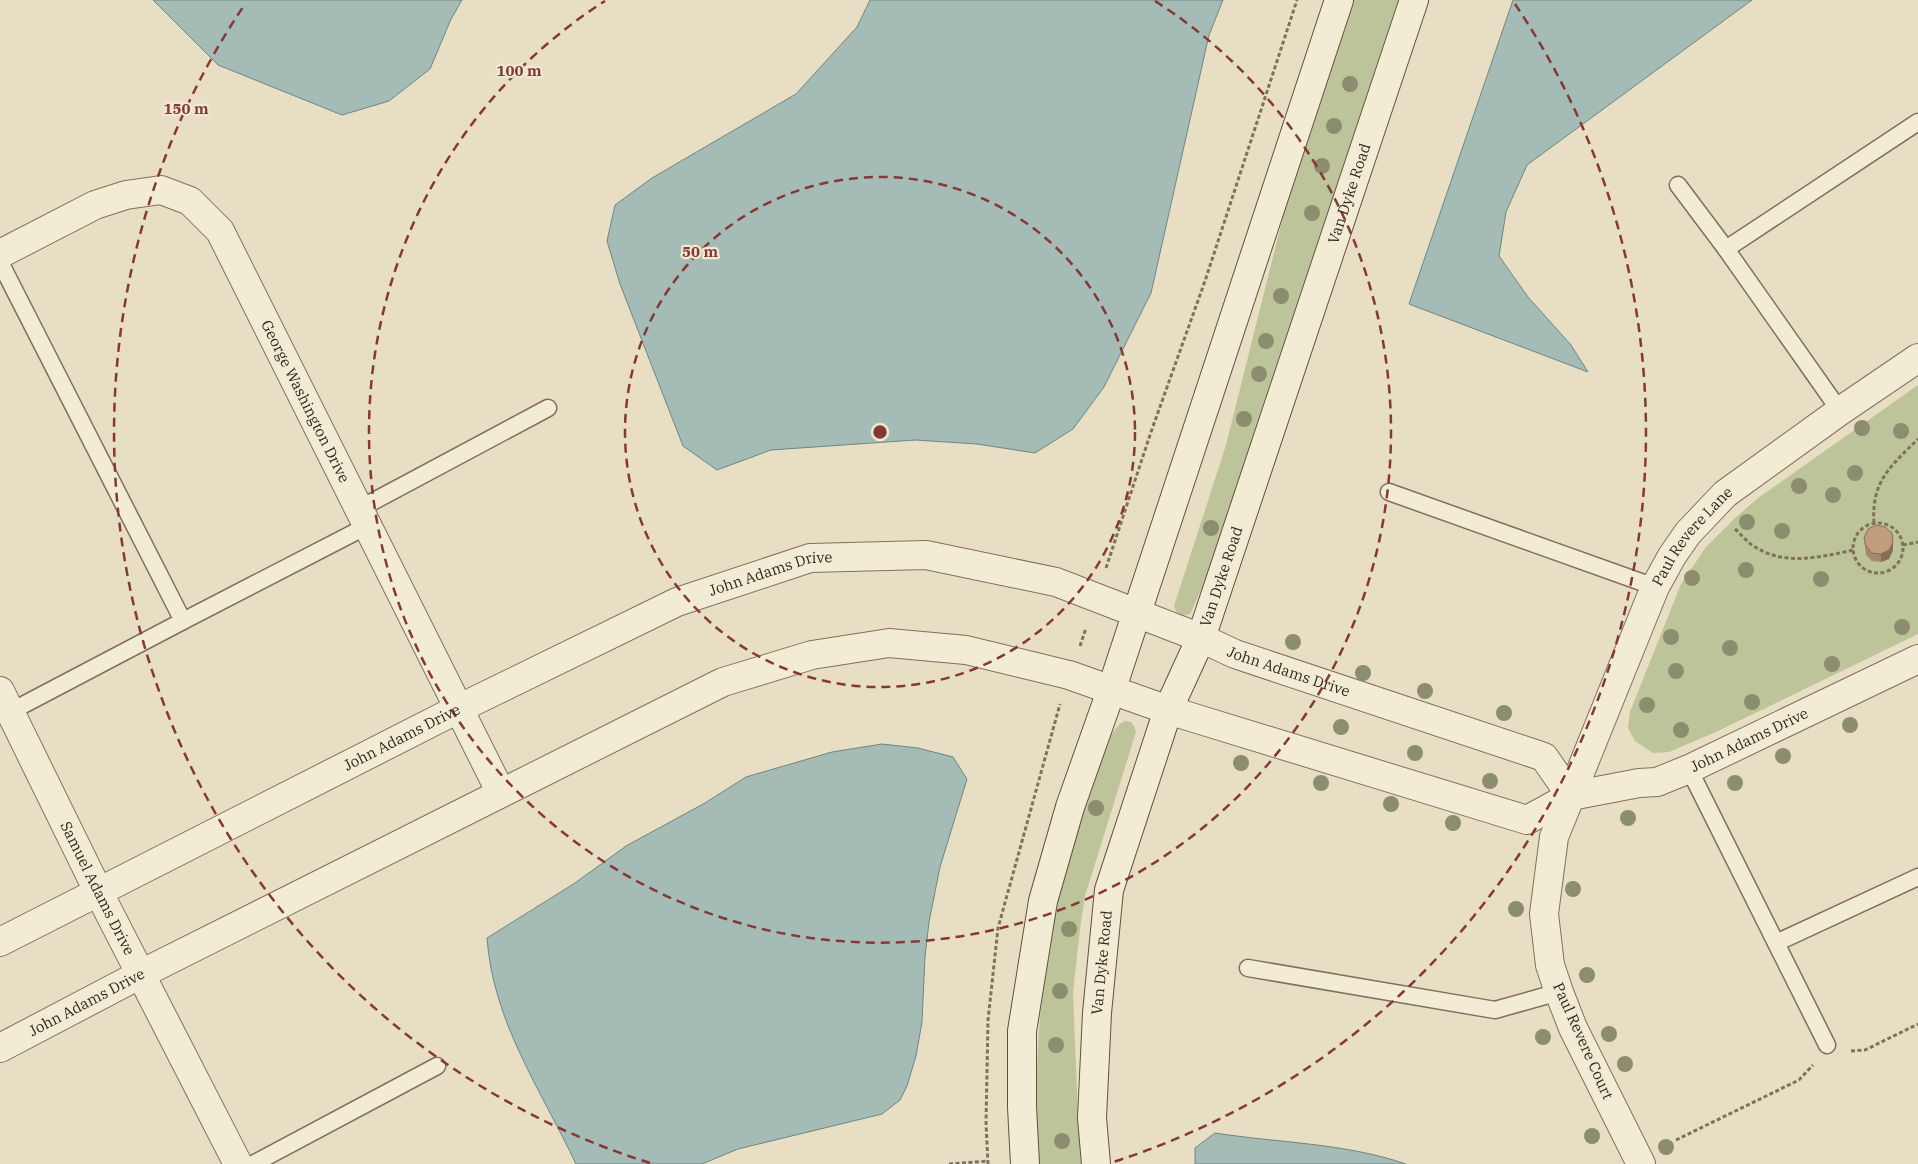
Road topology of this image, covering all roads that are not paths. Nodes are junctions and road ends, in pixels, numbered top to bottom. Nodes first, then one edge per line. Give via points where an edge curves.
1 (1339, 0) edge
2 (1414, 0) edge
3 (1918, 122) edge
4 (1678, 185) dead end
5 (1726, 249) junction
6 (0, 254) edge
7 (0, 262) edge
8 (1918, 358) edge
9 (548, 408) dead end
10 (1840, 411) junction
11 (1389, 492) dead end
12 (363, 518) junction
13 (1655, 587) junction
14 (1137, 613) junction
15 (183, 621) junction
16 (1201, 638) junction
17 (1918, 658) edge
18 (1111, 691) junction
19 (3, 707) edge
20 (458, 709) junction
21 (1168, 710) junction
22 (1689, 769) junction
23 (500, 793) junction
24 (1571, 796) junction
25 (1918, 877) edge
26 (99, 893) junction
27 (0, 942) edge
28 (1776, 943) junction
29 (1248, 968) dead end
30 (141, 974) junction
31 (1559, 992) junction
32 (1827, 1045) dead end
33 (0, 1048) edge
34 (436, 1066) dead end
35 (238, 1164) edge
36 (253, 1164) edge
37 (1025, 1164) edge
38 (1096, 1164) edge
39 (1641, 1164) edge

1 - 14 street
2 - 16 street, Van Dyke Road
3 - 5 lane
4 - 5 lane
5 - 10 lane
6 - 12 street, George Washington Drive via 95,205 126,195 161,190 190,201 220,231
7 - 15 lane
8 - 10 street, Paul Revere Lane
9 - 12 lane
10 - 13 street, Paul Revere Lane via 1725,494 1688,533
11 - 13 lane
12 - 15 lane
12 - 20 street, George Washington Drive
13 - 24 street, Paul Revere Lane
14 - 16 street, John Adams Drive
14 - 18 street
14 - 20 street, John Adams Drive via 1056,582 926,555 810,558 677,602
15 - 19 lane
16 - 21 street, Van Dyke Road
16 - 24 street, John Adams Drive via 1235,654 1544,757
17 - 22 street, John Adams Drive
18 - 21 street, John Adams Drive
18 - 23 street, John Adams Drive via 1069,675 966,650 890,643 812,655 723,682
18 - 37 street via 1070,807 1043,901 1022,1031
19 - 26 street, Samuel Adams Drive
20 - 23 street, George Washington Drive
20 - 26 street, John Adams Drive
21 - 24 street, John Adams Drive via 1527,820
21 - 38 street, Van Dyke Road via 1109,890 1097,1013 1092,1118
22 - 24 street, John Adams Drive via 1657,782
22 - 28 lane
23 - 30 street, John Adams Drive
24 - 31 street, Paul Revere Court via 1554,837 1544,914 1550,965
25 - 28 lane
26 - 27 street, John Adams Drive
26 - 30 street, Samuel Adams Drive
28 - 32 lane
29 - 31 lane via 1495,1010
30 - 33 street, John Adams Drive
30 - 35 street, Samuel Adams Drive
31 - 39 street, Paul Revere Court via 1573,1028
34 - 36 lane

